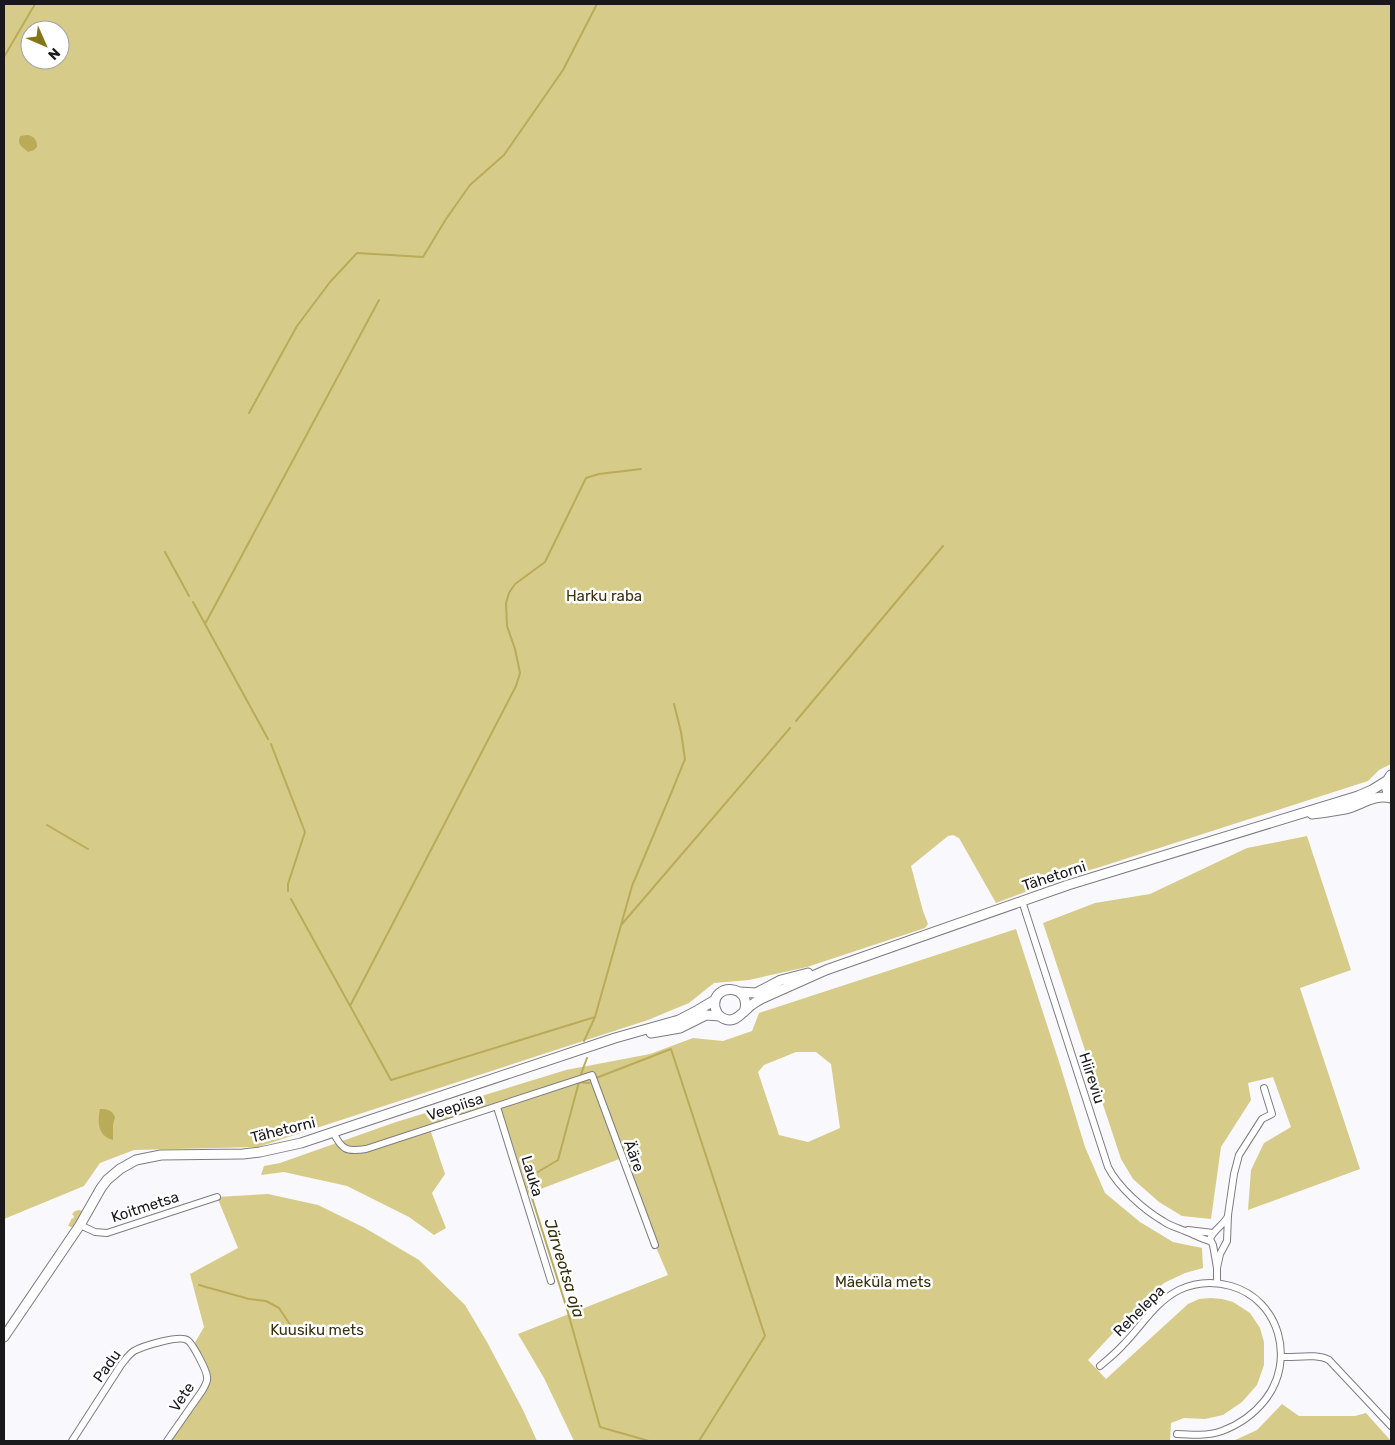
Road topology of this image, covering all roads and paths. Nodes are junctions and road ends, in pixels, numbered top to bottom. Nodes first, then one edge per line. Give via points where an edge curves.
1 (1389, 777) edge
2 (1391, 798) edge
3 (1294, 816) junction
4 (1022, 901) junction
5 (826, 970) junction
6 (740, 992) junction
7 (715, 1000) junction
8 (744, 1012) junction
9 (720, 1016) junction
10 (615, 1038) junction
11 (592, 1075) joint
12 (1264, 1088) dead end
13 (497, 1107) junction
14 (333, 1132) junction
15 (217, 1197) dead end
16 (1228, 1215) junction
17 (80, 1226) junction
18 (1184, 1230) junction
19 (1215, 1232) junction
20 (1227, 1237) junction
21 (1212, 1243) junction
22 (655, 1245) dead end
23 (1225, 1245) junction
24 (1217, 1268) junction
25 (551, 1281) dead end
26 (1217, 1283) junction
27 (4, 1336) edge
28 (186, 1339) joint
29 (1281, 1357) junction
30 (1100, 1366) dead end
31 (1391, 1426) edge
32 (1177, 1434) dead end
33 (72, 1441) edge
34 (167, 1441) edge

1 - 2 street via 1387,790
1 - 3 street, Tähetorni via 1358,796
2 - 3 street, Tähetorni via 1382,796 1344,809
3 - 4 street, Tähetorni
4 - 5 street, Tähetorni
4 - 18 street, Hiireviu via 1108,1167 1118,1184 1152,1213
5 - 6 street, Tähetorni via 789,977 756,993
5 - 8 street, Tähetorni via 765,997
6 - 7 street via 724,990
6 - 8 street via 746,1001
7 - 9 street
7 - 10 street, Tähetorni via 679,1020
8 - 9 street via 732,1020
9 - 10 street, Tähetorni via 706,1015 668,1031
10 - 14 street, Tähetorni
11 - 13 street, Veepiisa
11 - 22 street, Ääre
12 - 16 street via 1272,1114 1262,1119 1239,1155
13 - 14 street, Veepiisa via 366,1149 352,1151 341,1146
13 - 25 street, Lauka
14 - 17 street, Tähetorni via 260,1152 161,1155 136,1160 107,1180
15 - 17 street, Koitmetsa via 107,1233
16 - 19 street
16 - 20 street
17 - 27 street, Tähetorni
18 - 19 street, Hiireviu
18 - 21 street, Hiireviu
19 - 20 street via 1223,1232
19 - 21 street via 1211,1236
20 - 23 street
21 - 23 street via 1218,1248
21 - 24 street
23 - 24 street
24 - 26 street
26 - 29 street, Rehelepa via 1243,1290 1263,1306 1279,1335
26 - 30 street, Rehelepa via 1190,1286 1164,1300
28 - 33 street, Padu via 158,1343 130,1354
28 - 34 street, Vete via 192,1343 207,1376 206,1385
29 - 31 street via 1323,1357 1329,1360
29 - 32 street, Rehelepa via 1271,1391 1246,1418 1212,1434

